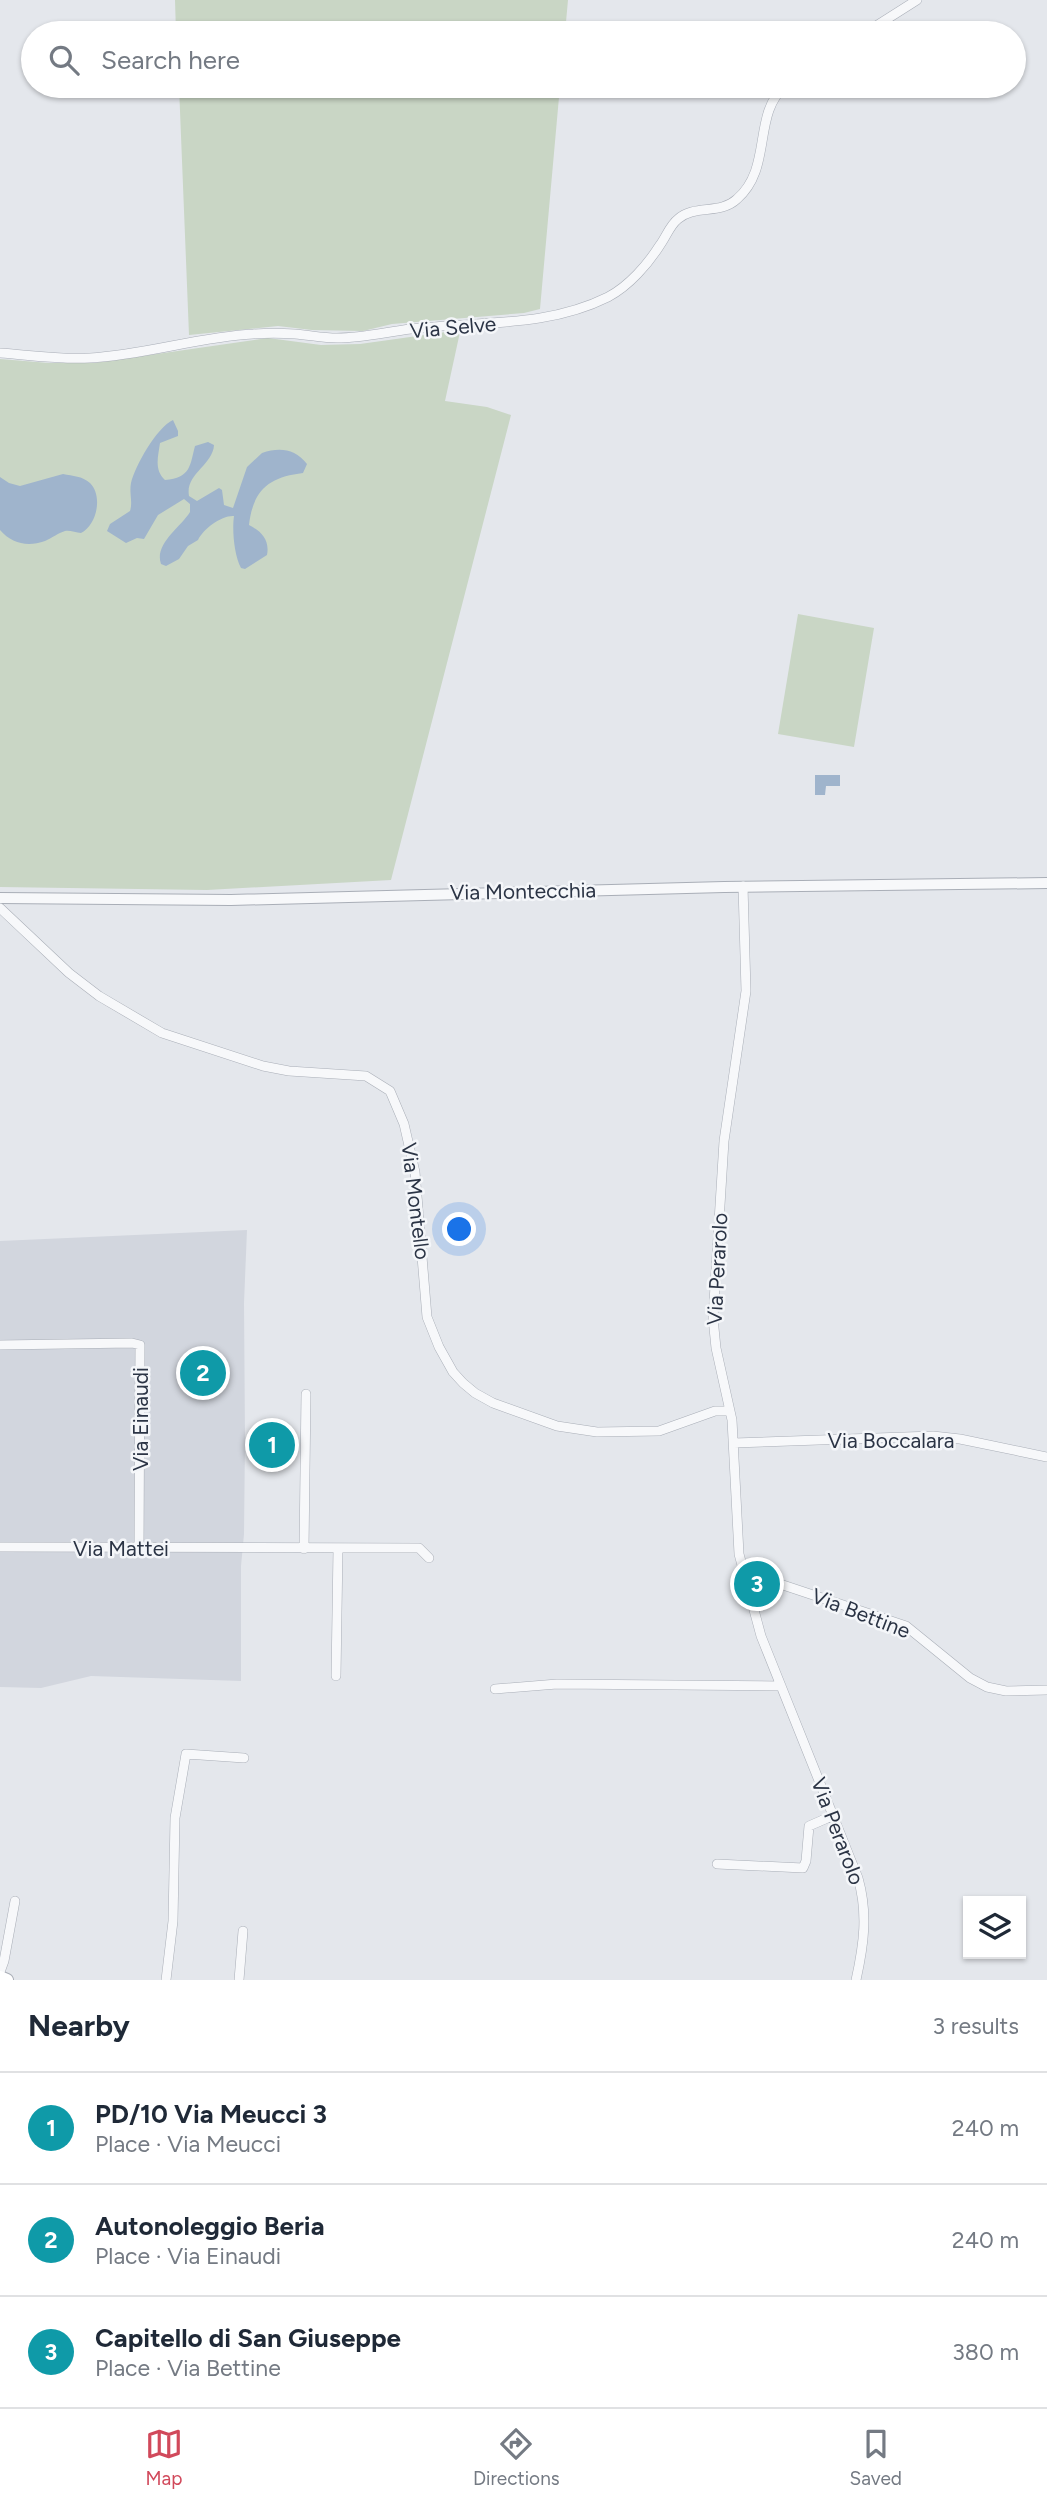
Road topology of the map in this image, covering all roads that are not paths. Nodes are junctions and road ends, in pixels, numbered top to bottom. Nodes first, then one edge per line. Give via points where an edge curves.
1 (917, 0) edge
2 (884, 21) edge
3 (773, 98) edge
4 (0, 353) edge
5 (1047, 883) edge
6 (743, 886) junction
7 (0, 898) edge
8 (0, 908) edge
9 (0, 1345) edge
10 (306, 1394) dead end
11 (730, 1411) junction
12 (734, 1443) junction
13 (1047, 1457) edge
14 (0, 1547) edge
15 (139, 1548) junction
16 (304, 1549) junction
17 (338, 1549) junction
18 (429, 1558) dead end
19 (744, 1575) junction
20 (336, 1676) dead end
21 (782, 1686) junction
22 (495, 1689) dead end
23 (1047, 1690) edge
24 (244, 1758) dead end
25 (832, 1816) junction
26 (716, 1864) dead end
27 (15, 1901) dead end
28 (243, 1931) dead end
29 (3, 1957) edge
30 (0, 1972) edge
31 (0, 1978) edge
32 (7, 1980) edge
33 (166, 1980) edge
34 (239, 1980) edge
35 (856, 1980) edge

1 - 2 street
3 - 4 street, Via Selve via 761,154 747,189 723,208 677,219 631,281 611,295 563,315 362,338 254,334 89,358
5 - 6 street, Via Montecchia
6 - 7 street, Via Montecchia via 231,900
6 - 11 street, Via Perarolo via 746,991 724,1141 713,1318
8 - 11 street, Via Montello via 68,973 162,1033 263,1066 366,1076 390,1091 404,1124 415,1172 427,1317 453,1372 475,1393 557,1426 597,1432 659,1431 715,1411
9 - 15 street, Via Einaudi via 140,1345
10 - 16 street
11 - 12 street, Via Perarolo
12 - 13 street, Via Boccalara via 933,1436
12 - 19 street, Via Perarolo via 737,1535
14 - 15 street, Via Mattei
15 - 16 street, Via Mattei
16 - 17 street, Via Mattei
17 - 18 street, Via Mattei via 419,1548
17 - 20 street
19 - 21 street, Via Perarolo via 761,1636
19 - 23 street, Via Bettine via 906,1626 987,1687
21 - 22 street via 557,1684
21 - 25 street, Via Perarolo
24 - 33 street via 186,1754 175,1818 173,1921
25 - 26 street via 809,1826 803,1868
25 - 35 street, Via Perarolo via 863,1898 864,1938
27 - 29 street
28 - 34 street
29 - 30 street
31 - 32 main road

